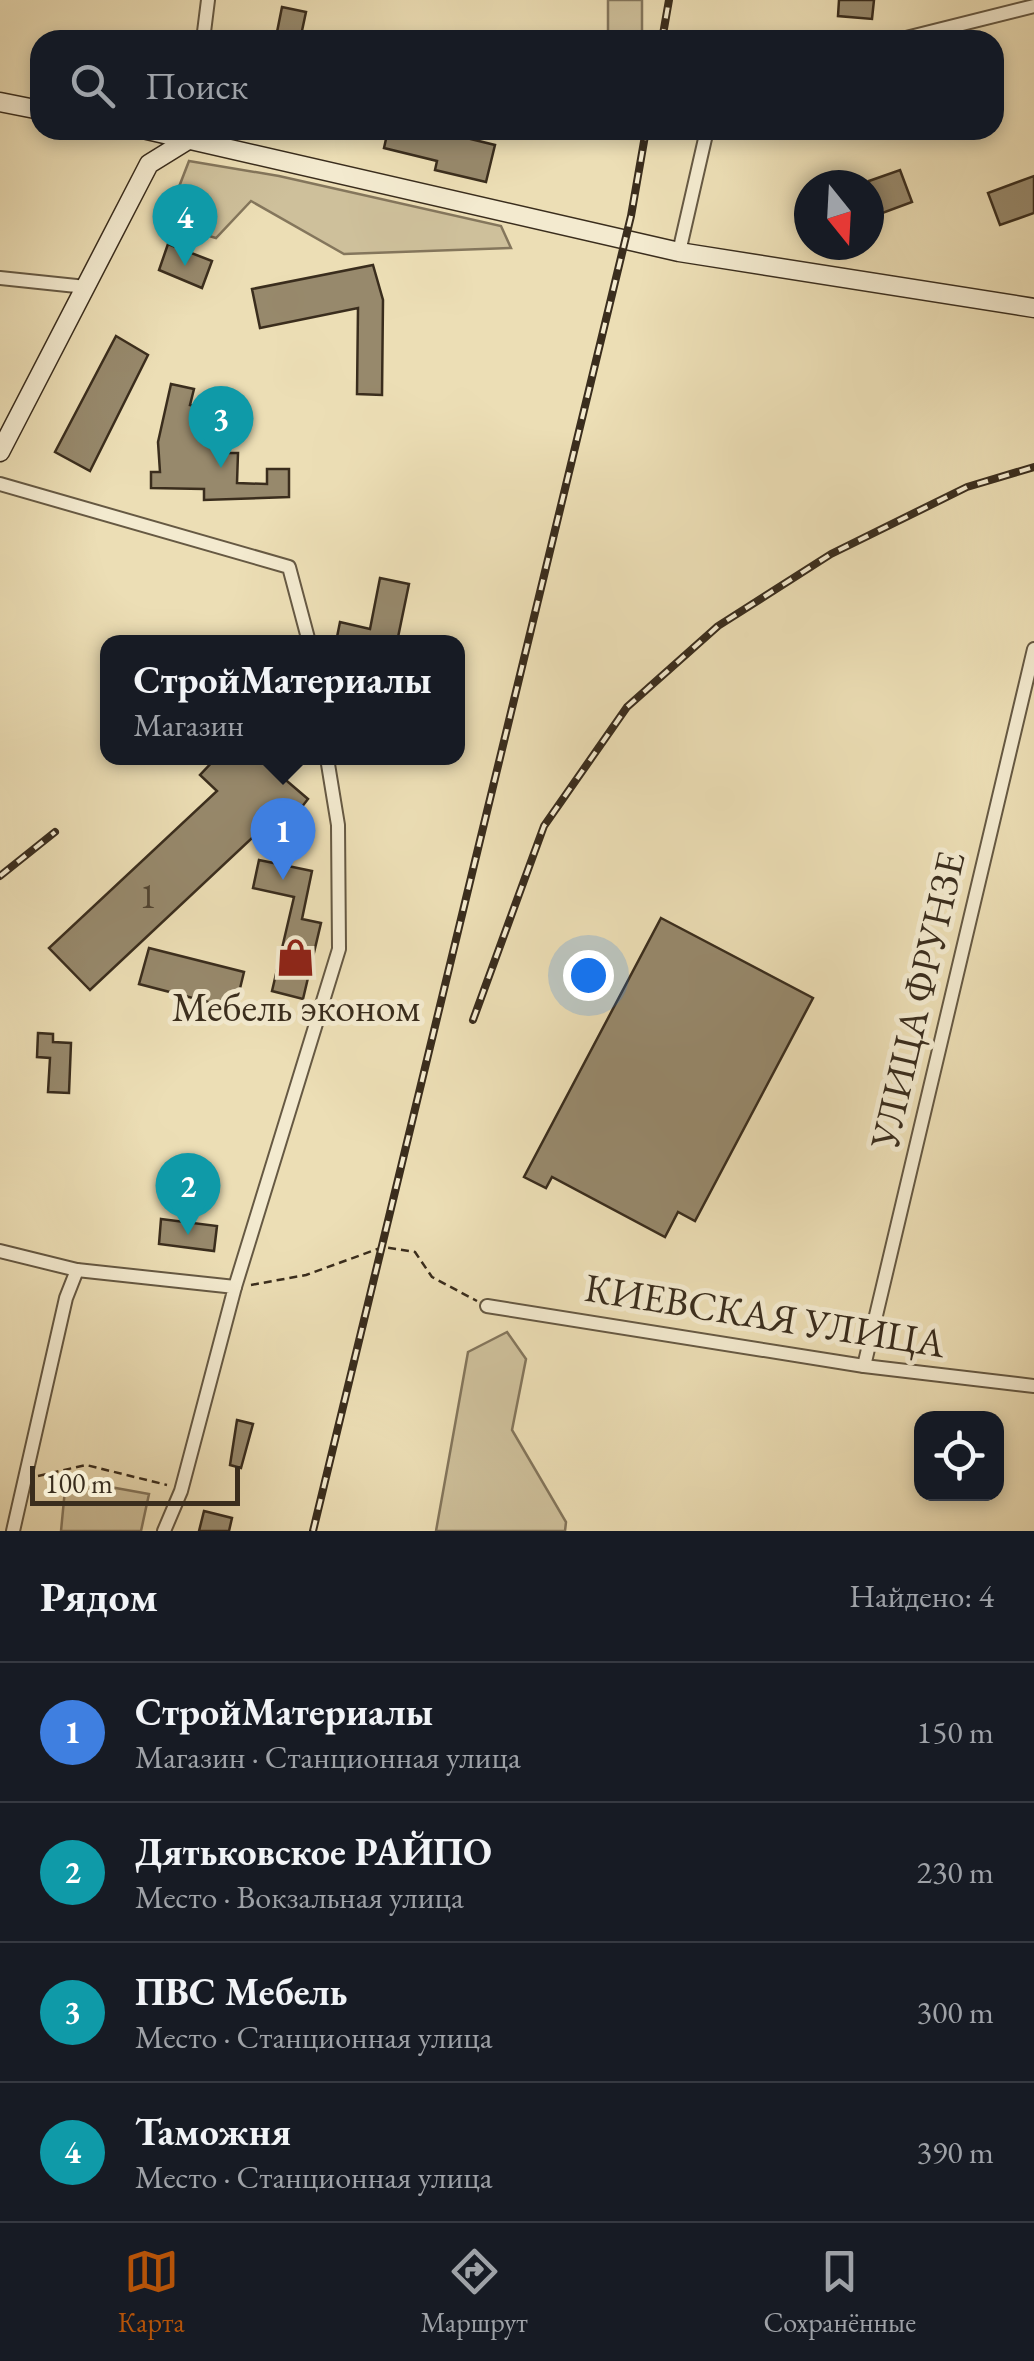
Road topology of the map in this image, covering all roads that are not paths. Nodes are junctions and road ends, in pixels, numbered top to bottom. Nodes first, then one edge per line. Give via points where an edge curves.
1 (208, 0) edge
2 (1034, 6) edge
3 (204, 30) edge
4 (938, 30) edge
5 (0, 102) edge
6 (30, 108) edge
7 (182, 140) edge
8 (216, 140) edge
9 (705, 140) edge
10 (679, 252) junction
11 (0, 278) edge
12 (86, 287) junction
13 (1034, 308) edge
14 (0, 452) edge
15 (0, 484) edge
16 (307, 635) edge
17 (1034, 648) edge
18 (328, 765) edge
19 (0, 1252) edge
20 (78, 1270) junction
21 (236, 1287) junction
22 (488, 1306) road end
23 (864, 1366) junction
24 (1034, 1386) edge
25 (13, 1531) edge
26 (164, 1531) edge

1 - 3 street
2 - 4 street
5 - 6 main road
7 - 12 main road via 148,164
8 - 10 main road
9 - 10 street
10 - 13 main road
11 - 12 street
12 - 14 main road
15 - 16 street via 289,567
17 - 23 street, УЛИЦА ФРУНЗЕ
18 - 21 street via 338,826 339,949
19 - 20 street
20 - 21 street
20 - 25 street
21 - 26 street
22 - 23 street, КИЕВСКАЯ УЛИЦА
23 - 24 street, КИЕВСКАЯ УЛИЦА

